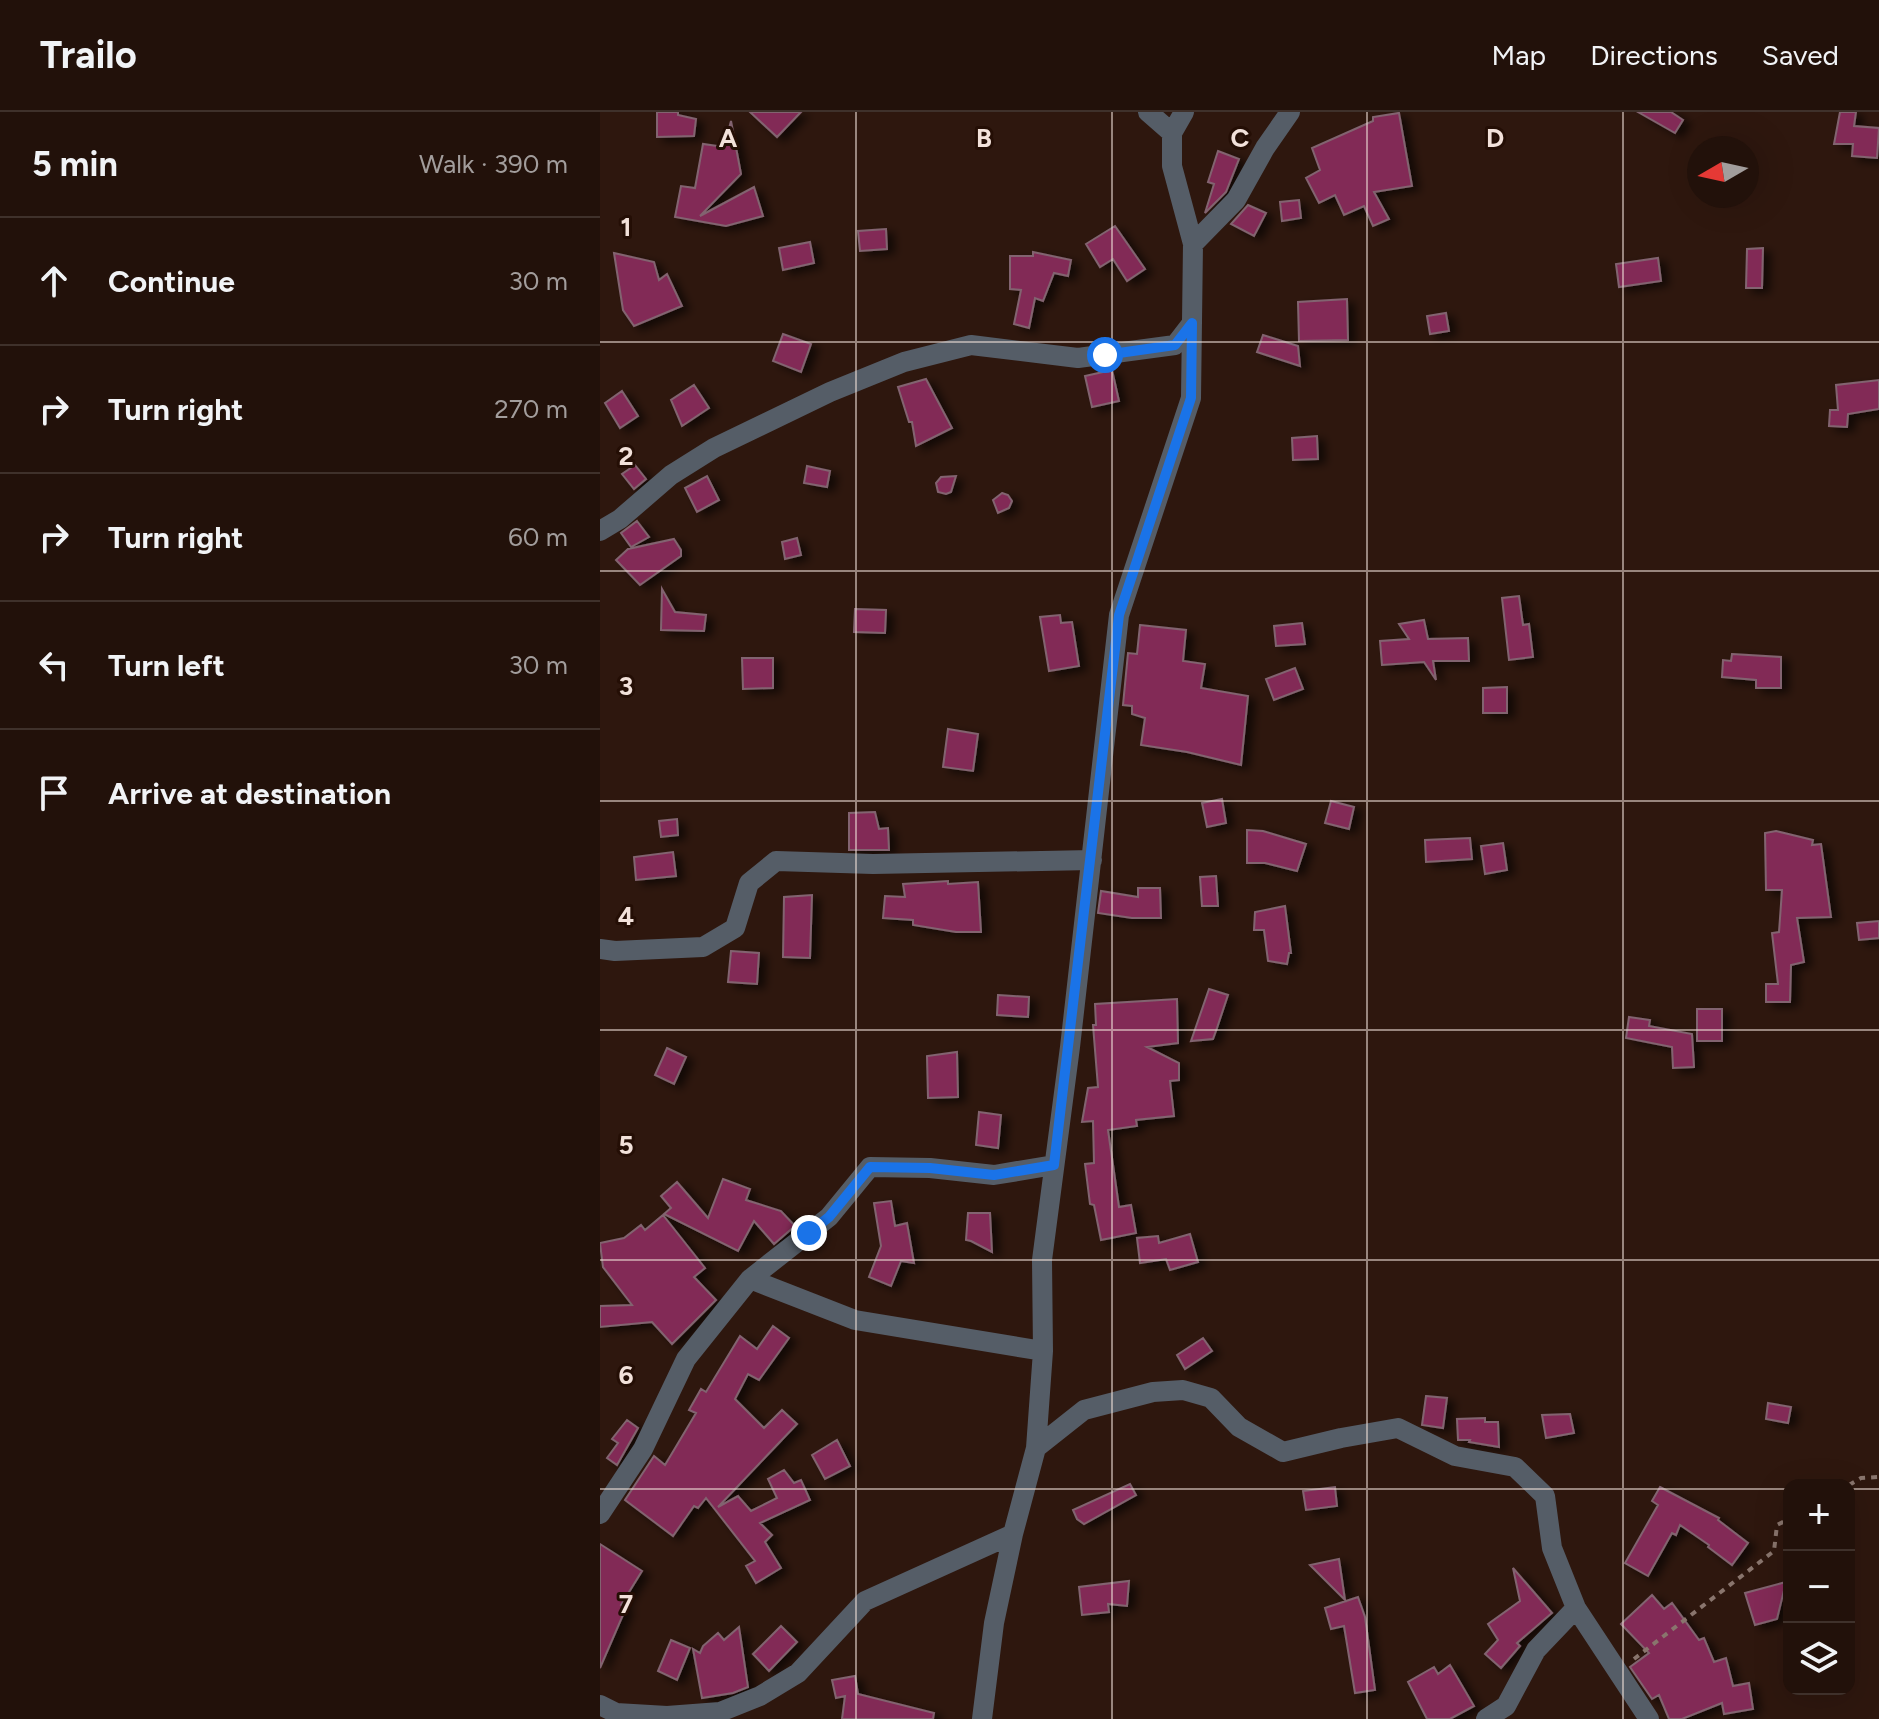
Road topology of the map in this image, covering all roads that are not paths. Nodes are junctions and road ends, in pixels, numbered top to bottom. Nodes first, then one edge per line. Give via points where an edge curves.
1 (1148, 112) edge
2 (1184, 112) edge
3 (1290, 112) edge
4 (1172, 133) junction
5 (1193, 244) junction
6 (1192, 323) junction
7 (600, 531) edge
8 (1092, 860) junction
9 (600, 949) edge
10 (1054, 1165) junction
11 (750, 1279) junction
12 (1043, 1351) junction
13 (1036, 1448) junction
14 (600, 1514) edge
15 (1013, 1534) junction
16 (1576, 1608) junction
17 (600, 1705) edge
18 (982, 1719) edge
19 (1486, 1719) edge
20 (1649, 1719) edge

1 - 4 street
2 - 4 street
3 - 5 street via 1236,200
4 - 5 street via 1172,166
5 - 6 street
6 - 7 street via 1175,345 1131,352 1078,358 971,345 904,362 714,448
6 - 8 street via 1191,398 1119,615
8 - 9 street via 776,861 749,883 735,928 703,947
8 - 10 street
10 - 11 street via 994,1175 870,1167 829,1217
10 - 12 street via 1042,1260
11 - 12 street via 855,1320
11 - 14 street via 686,1359 643,1449
12 - 13 street
13 - 15 street
13 - 16 street via 1084,1410 1183,1390 1211,1398 1239,1427 1283,1452 1398,1428 1455,1456 1515,1467 1545,1496 1552,1548
15 - 17 street via 865,1601 798,1673 760,1696 720,1712 667,1716 616,1713
15 - 18 street via 994,1623
16 - 19 street via 1536,1650 1506,1706
16 - 20 street

